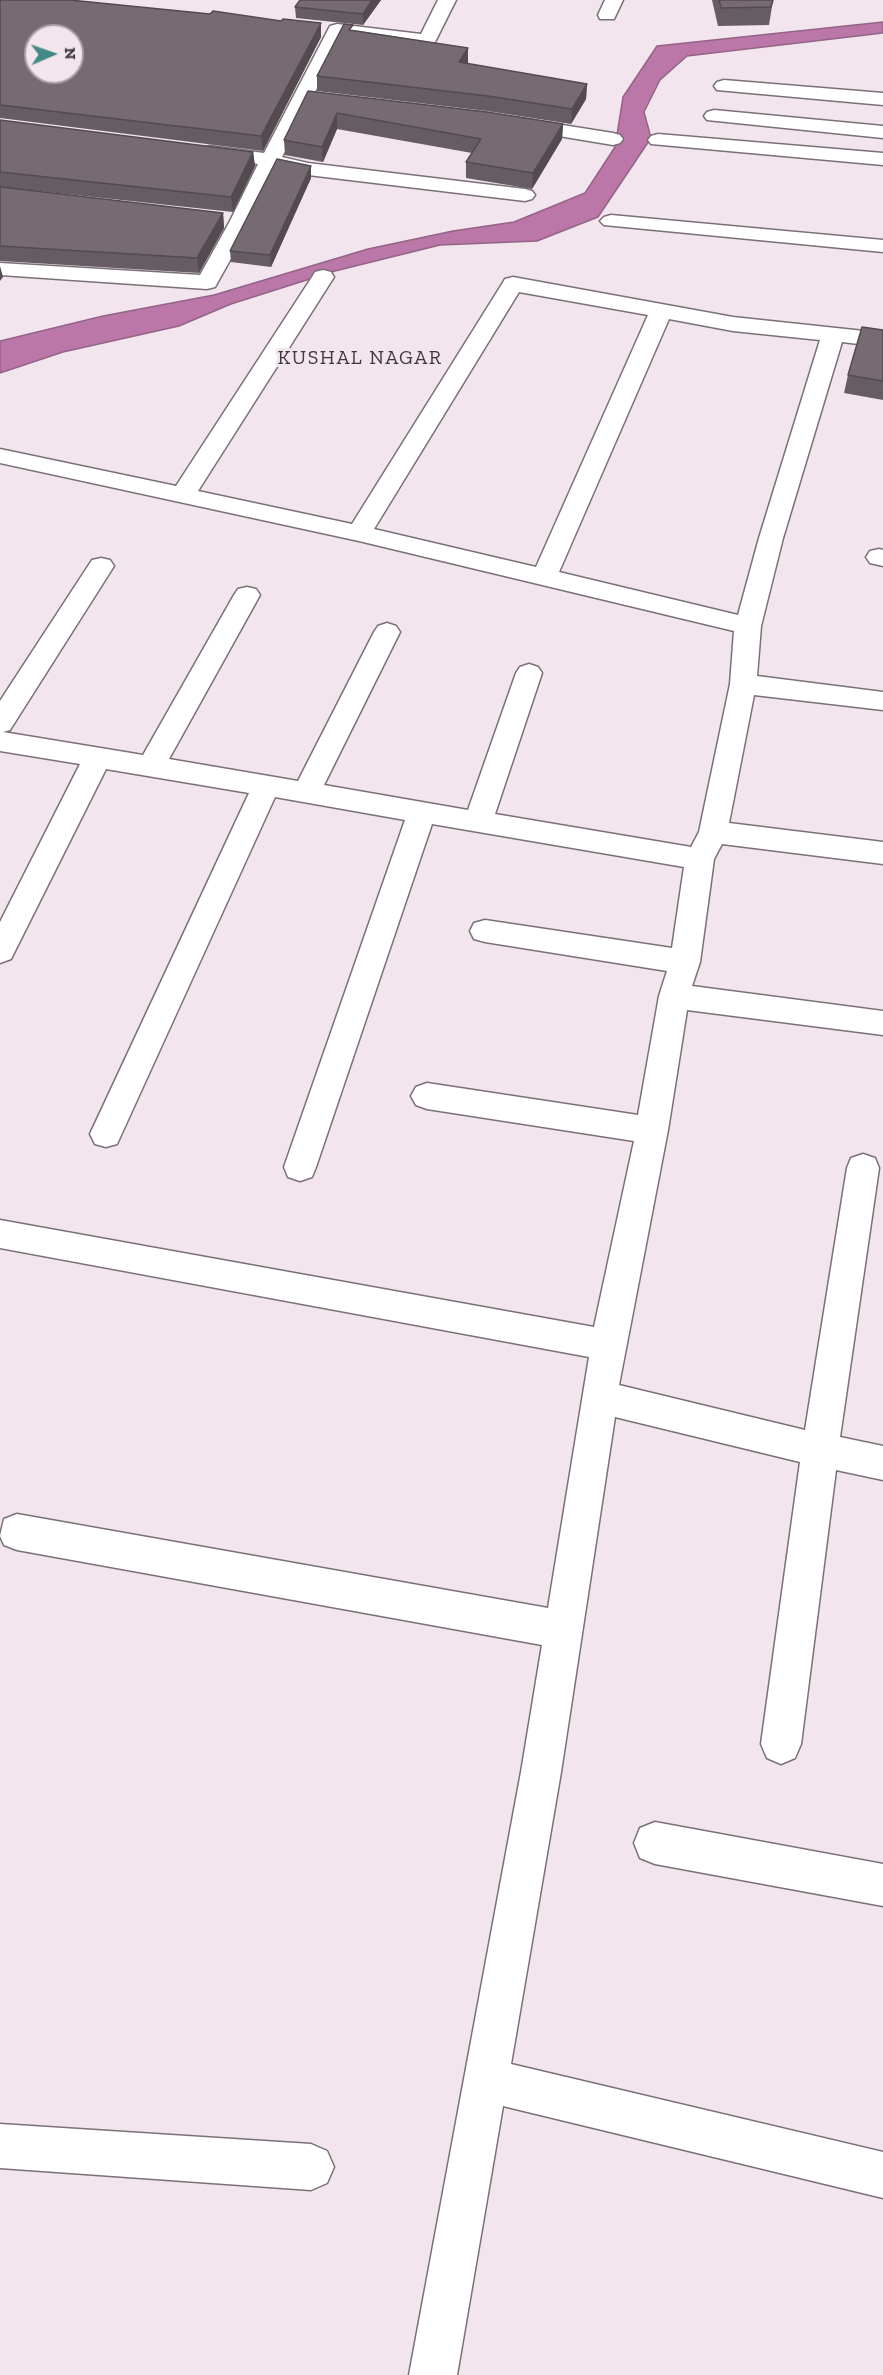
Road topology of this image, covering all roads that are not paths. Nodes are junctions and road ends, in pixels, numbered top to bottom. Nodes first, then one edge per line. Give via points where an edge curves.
1 (447, 0) edge
2 (314, 27) edge
3 (337, 30) junction
4 (724, 86) dead end
5 (302, 97) junction
6 (325, 99) edge
7 (883, 99) edge
8 (714, 116) dead end
9 (498, 121) edge
10 (883, 132) edge
11 (613, 140) dead end
12 (658, 140) dead end
13 (191, 150) edge
14 (883, 159) edge
15 (271, 161) junction
16 (525, 195) dead end
17 (218, 219) edge
18 (241, 221) junction
19 (611, 221) dead end
20 (883, 246) edge
21 (0, 269) edge
22 (323, 277) dead end
23 (661, 311) junction
24 (833, 335) junction
25 (883, 340) edge
26 (0, 456) edge
27 (183, 495) junction
28 (359, 533) junction
29 (101, 566) dead end
30 (544, 577) junction
31 (247, 595) dead end
32 (748, 626) junction
33 (387, 632) dead end
34 (529, 673) dead end
35 (743, 684) junction
36 (883, 701) edge
37 (0, 723) edge
38 (0, 741) edge
39 (98, 757) junction
40 (151, 766) junction
41 (266, 786) junction
42 (306, 793) junction
43 (423, 813) junction
44 (478, 822) junction
45 (707, 845) junction
46 (883, 853) edge
47 (485, 931) dead end
48 (0, 951) edge
49 (685, 962) junction
50 (674, 996) junction
51 (883, 1023) edge
52 (428, 1096) dead end
53 (652, 1130) junction
54 (106, 1134) dead end
55 (300, 1167) dead end
56 (863, 1168) dead end
57 (0, 1234) edge
58 (608, 1345) junction
59 (600, 1397) junction
60 (820, 1450) junction
61 (883, 1463) edge
62 (17, 1532) dead end
63 (563, 1630) junction
64 (781, 1744) dead end
65 (655, 1843) dead end
66 (883, 1885) edge
67 (486, 2080) junction
68 (0, 2146) edge
69 (310, 2167) dead end
70 (883, 2175) edge
71 (433, 2375) edge

1 - 3 street via 427,40
2 - 3 street
3 - 5 street
4 - 7 street
5 - 6 street
5 - 15 street
8 - 10 street
9 - 11 street
12 - 14 street
13 - 15 street
15 - 16 street via 308,169
15 - 18 street
17 - 18 street
18 - 21 street via 207,282
19 - 20 street
22 - 27 street
23 - 24 street
23 - 28 street via 513,284
23 - 30 street
24 - 25 street
24 - 32 street
26 - 27 street
27 - 28 street
28 - 30 street
29 - 37 street
30 - 32 street
31 - 40 street
32 - 35 street
33 - 42 street
34 - 44 street
35 - 36 street
35 - 45 street
38 - 39 street
39 - 40 street
39 - 48 street
40 - 41 street
41 - 42 street
41 - 54 street
42 - 43 street
43 - 44 street
43 - 55 street
44 - 45 street
45 - 46 street
45 - 49 street
47 - 49 street
49 - 50 street
50 - 51 street
50 - 53 street
52 - 53 street
53 - 58 street
56 - 60 street
57 - 58 street
58 - 59 street
59 - 60 street
59 - 63 street
60 - 61 street
60 - 64 street
62 - 63 street
63 - 67 street
65 - 66 street
67 - 70 street
67 - 71 street
68 - 69 street

